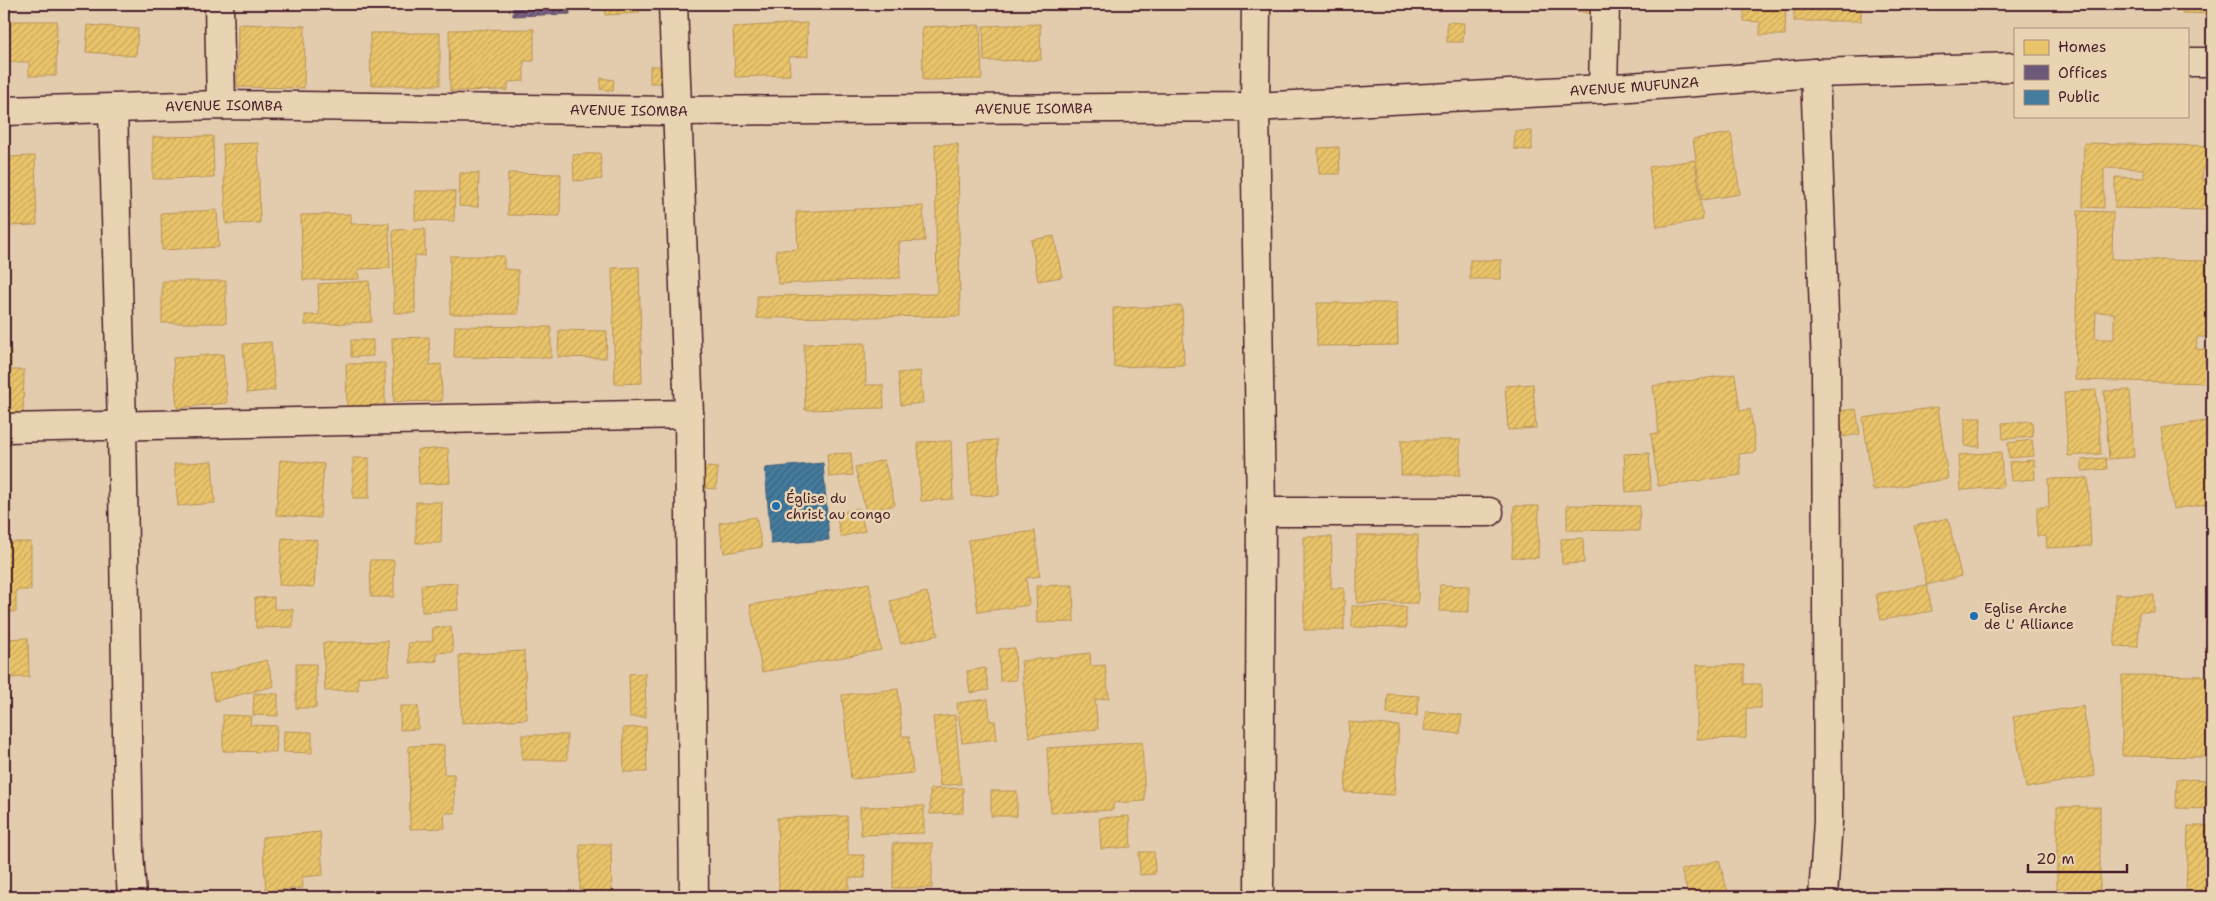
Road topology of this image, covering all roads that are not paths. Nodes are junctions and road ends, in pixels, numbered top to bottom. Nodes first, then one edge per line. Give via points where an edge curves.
1 (219, 4) edge
2 (673, 4) edge
3 (1256, 4) edge
4 (1605, 4) edge
5 (2188, 62) edge
6 (2212, 62) edge
7 (2014, 67) edge
8 (1815, 73) junction
9 (1603, 88) junction
10 (221, 105) junction
11 (1255, 107) junction
12 (113, 109) junction
13 (4, 111) edge
14 (676, 111) junction
15 (689, 414) junction
16 (122, 426) junction
17 (4, 428) edge
18 (1261, 512) junction
19 (1489, 512) dead end
20 (132, 897) edge
21 (694, 897) edge
22 (1259, 897) edge
23 (1823, 897) edge

1 - 10 street
2 - 14 street
3 - 11 street
4 - 9 street
5 - 6 street
7 - 8 street, AVENUE MUFUNZA
8 - 9 street, AVENUE MUFUNZA
8 - 23 street via 1826,377 1828,821
9 - 11 street, AVENUE MUFUNZA
10 - 12 street, AVENUE ISOMBA
10 - 14 street, AVENUE ISOMBA
11 - 14 street, AVENUE ISOMBA
11 - 18 street
12 - 13 street, AVENUE ISOMBA
12 - 16 street
14 - 15 street
15 - 16 street
15 - 21 street
16 - 17 street
16 - 20 street
18 - 19 street
18 - 22 street

